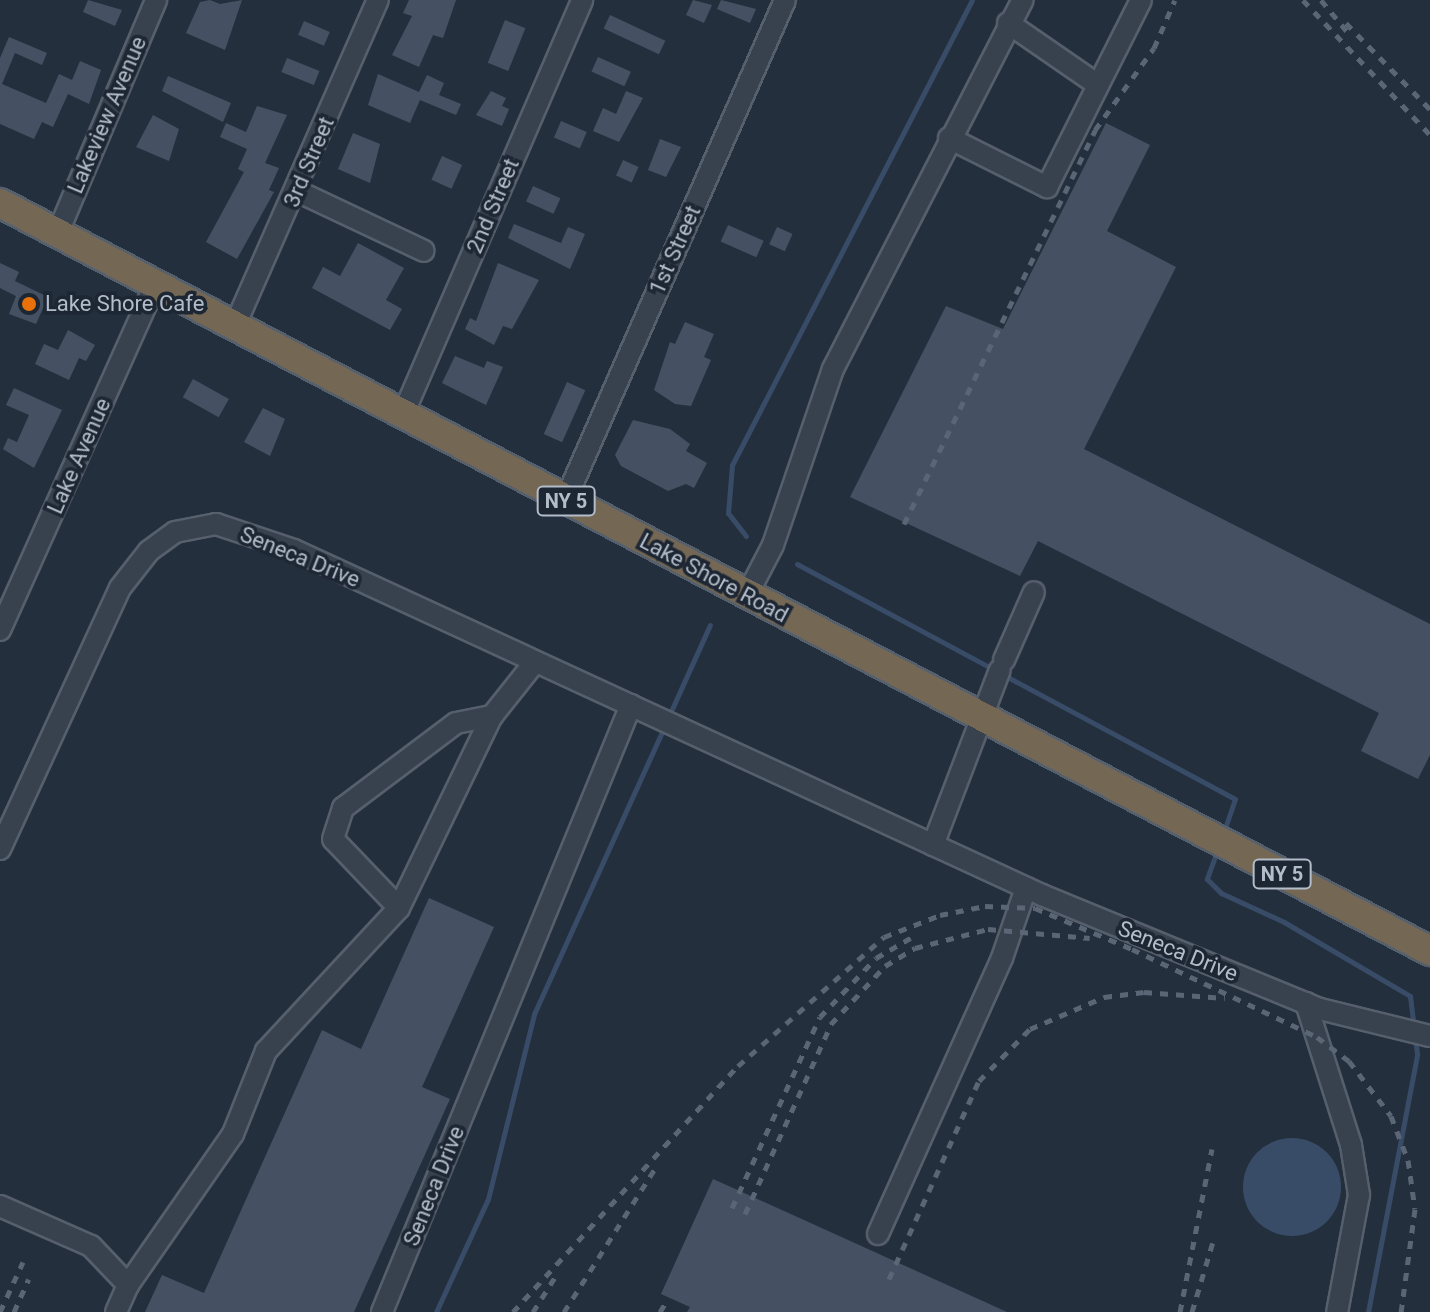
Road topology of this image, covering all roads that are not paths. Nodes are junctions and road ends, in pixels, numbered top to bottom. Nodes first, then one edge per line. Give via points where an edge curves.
1 (156, 0) edge
2 (378, 0) edge
3 (582, 0) edge
4 (785, 0) edge
5 (1023, 0) edge
6 (1141, 0) edge
7 (1008, 23) junction
8 (1098, 85) junction
9 (949, 138) junction
10 (297, 191) junction
11 (0, 203) edge
12 (59, 230) junction
13 (424, 251) dead end
14 (157, 281) junction
15 (236, 323) junction
16 (404, 412) junction
17 (565, 501) junction
18 (1034, 592) dead end
19 (747, 595) junction
20 (0, 630) edge
21 (535, 662) junction
22 (631, 705) junction
23 (492, 716) junction
24 (980, 716) junction
25 (933, 845) junction
26 (0, 849) edge
27 (1026, 888) junction
28 (399, 908) junction
29 (1430, 951) edge
30 (1306, 1003) junction
31 (1430, 1036) edge
32 (0, 1206) edge
33 (878, 1234) dead end
34 (128, 1285) junction
35 (116, 1312) edge
36 (382, 1312) edge
37 (1337, 1312) edge

1 - 12 street, Lakeview Avenue
2 - 10 street, 3rd Street
3 - 16 street, 2nd Street
4 - 17 street, 1st Street
5 - 7 street
6 - 8 street
7 - 8 street
7 - 9 street
8 - 9 street via 1047,187
9 - 19 street via 833,369 773,545
10 - 13 street
10 - 15 street, 3rd Street
11 - 12 highway, Lake Shore Road / NY 5
12 - 14 highway, Lake Shore Road / NY 5
14 - 15 highway, Lake Shore Road / NY 5
14 - 20 street, Lake Avenue
15 - 16 highway, Lake Shore Road / NY 5
16 - 17 highway, Lake Shore Road / NY 5
17 - 19 highway, Lake Shore Road / NY 5
18 - 24 street
19 - 24 highway, Lake Shore Road / NY 5
21 - 22 street, Seneca Drive
21 - 23 street
21 - 26 street, Seneca Drive via 294,550 216,524 175,532 149,551 120,588
22 - 25 street, Seneca Drive
22 - 36 street, Seneca Drive
23 - 28 street
23 - 28 street via 456,723 343,808 333,839
24 - 25 street
24 - 29 highway, Lake Shore Road / NY 5
25 - 27 street, Seneca Drive
27 - 30 street, Seneca Drive
27 - 33 street via 1002,958
28 - 34 street via 266,1051 233,1134
30 - 31 street, Seneca Drive
30 - 37 street via 1351,1145 1359,1195
32 - 34 street via 91,1246
34 - 35 street

